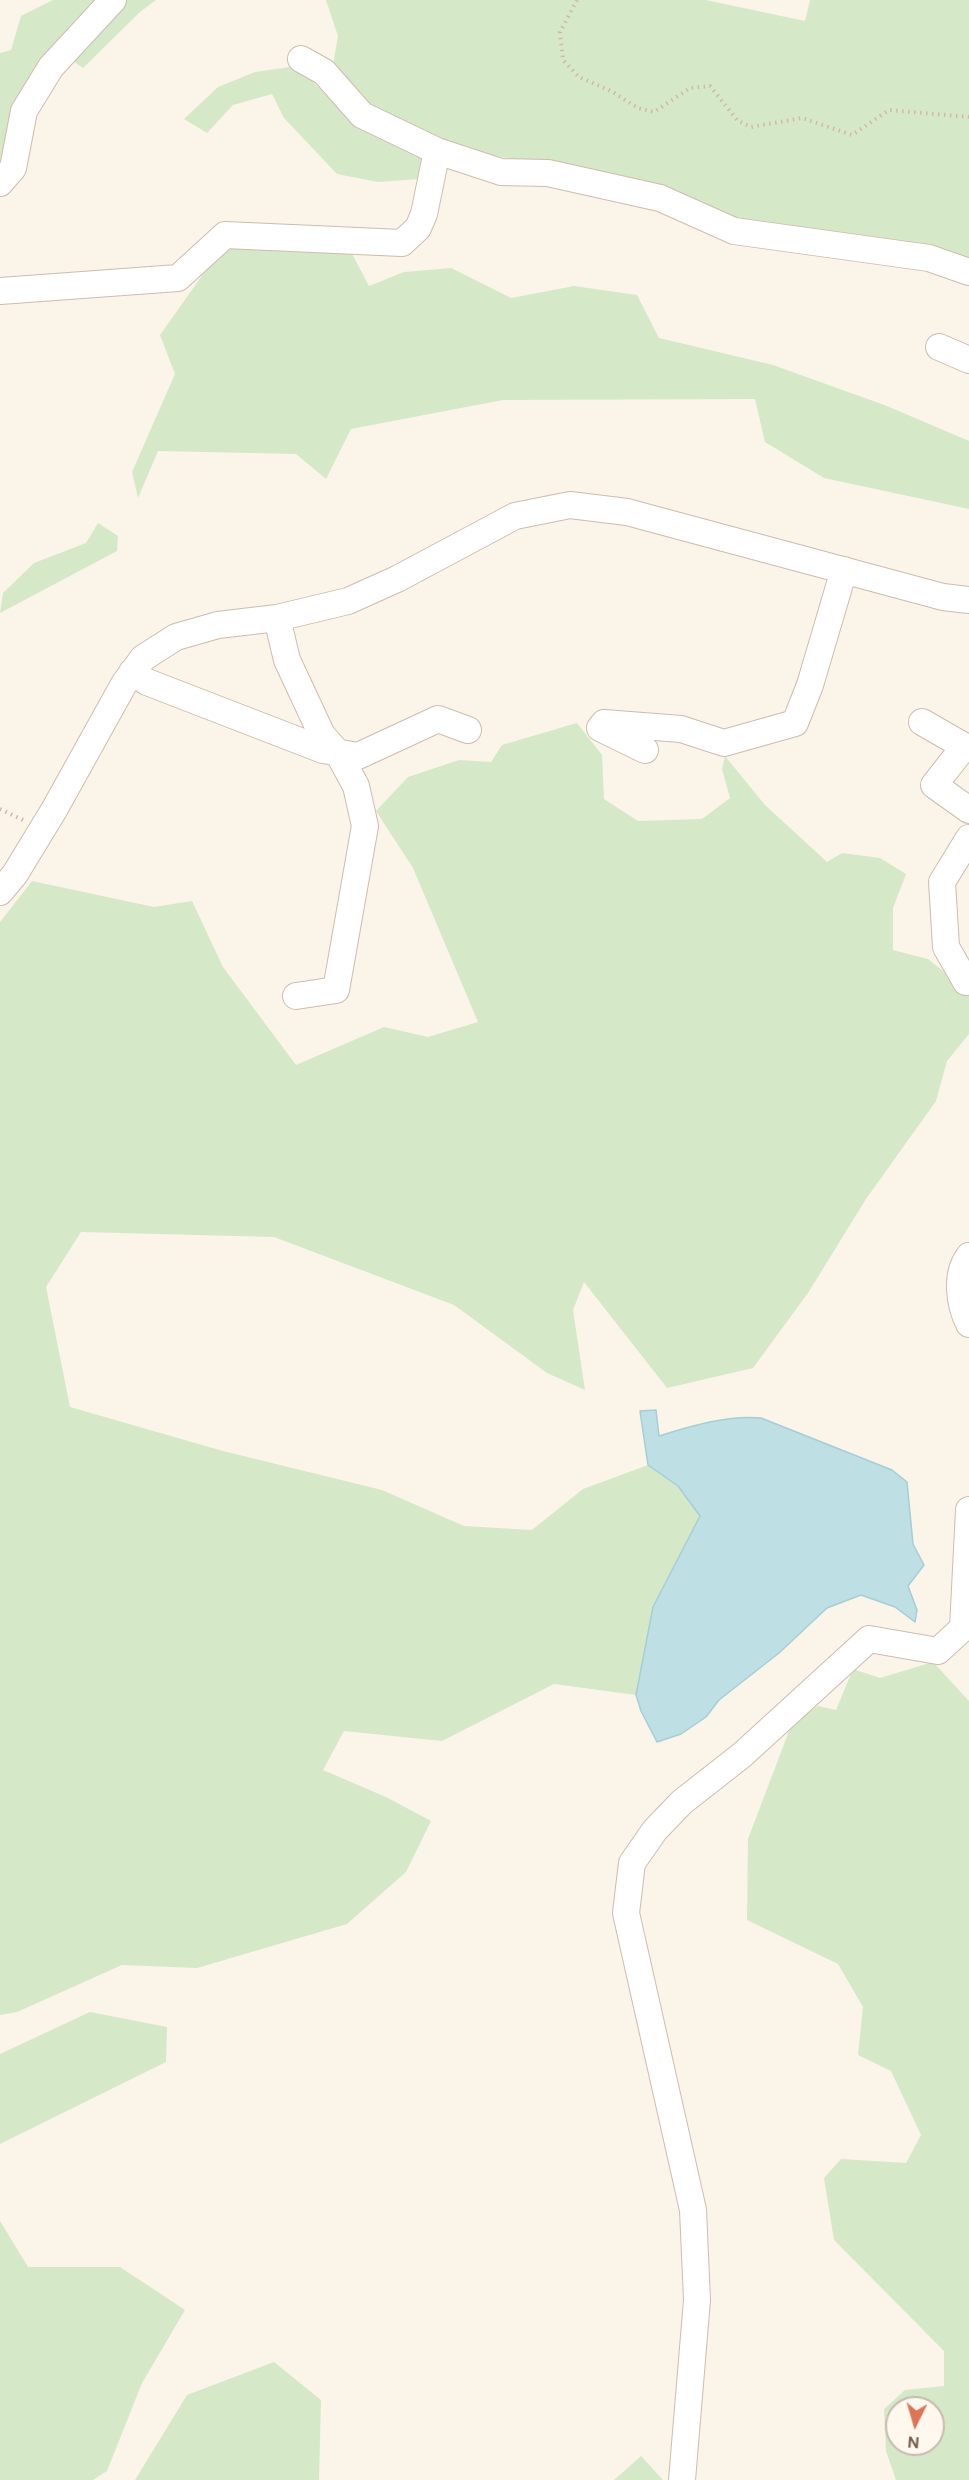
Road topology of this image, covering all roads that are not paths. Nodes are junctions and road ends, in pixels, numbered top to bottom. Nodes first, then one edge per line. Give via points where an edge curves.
1 (113, 0) edge
2 (302, 59) dead end
3 (437, 152) junction
4 (0, 183) edge
5 (969, 272) edge
6 (0, 291) edge
7 (939, 347) dead end
8 (969, 360) edge
9 (844, 570) junction
10 (969, 600) edge
11 (277, 618) junction
12 (132, 672) junction
13 (922, 722) dead end
14 (468, 730) dead end
15 (966, 748) edge
16 (645, 750) dead end
17 (338, 753) junction
18 (969, 810) edge
19 (969, 838) edge
20 (0, 892) edge
21 (966, 982) dead end
22 (296, 996) dead end
23 (969, 1256) edge
24 (969, 1324) edge
25 (969, 1510) edge
26 (682, 2480) edge

1 - 4 street via 46,75 24,111 13,168
2 - 3 street via 324,72 362,115
3 - 5 street via 501,172 548,173 660,198 734,231 929,258
3 - 6 street via 424,214 418,228 402,243 225,235 178,278
7 - 8 street
9 - 10 street via 943,597
9 - 11 street via 627,512 570,505 515,516 348,602
9 - 16 street via 795,723 724,743 681,729 604,723 600,728
11 - 12 street via 218,625 176,638 142,658
11 - 17 street via 287,660 322,735
12 - 17 street via 147,682
12 - 20 street via 54,810
13 - 15 street
14 - 17 street via 438,719 358,756
15 - 18 street via 934,785
17 - 22 street via 356,786 364,826 336,990
19 - 21 street via 942,882 946,947
23 - 24 street via 959,1283 963,1313
25 - 26 street via 963,1628 938,1651 869,1639 742,1755 682,1802 655,1830 632,1863 626,1913 693,2210 697,2300

